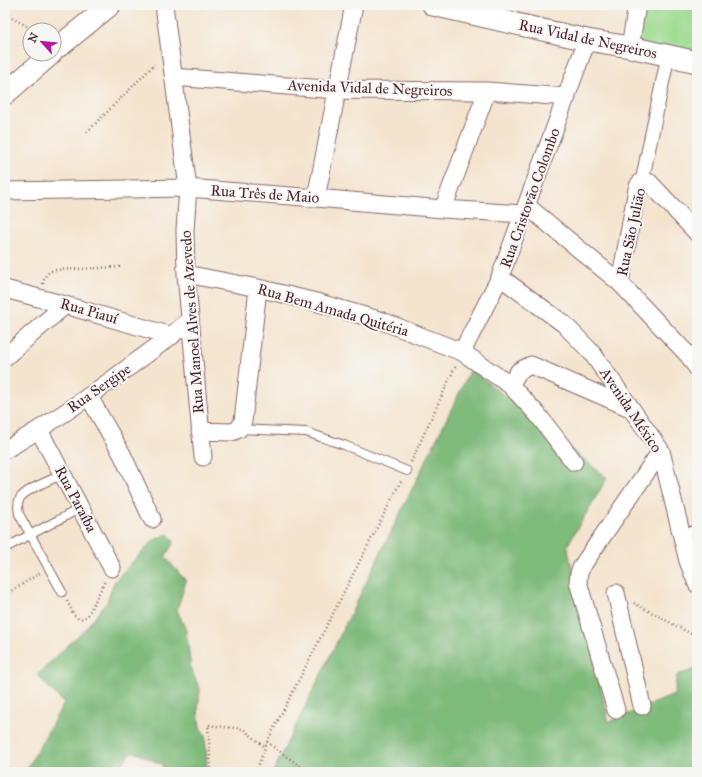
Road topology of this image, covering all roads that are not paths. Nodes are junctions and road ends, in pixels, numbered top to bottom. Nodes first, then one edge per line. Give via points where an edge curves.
1 (110, 5) edge
2 (164, 5) edge
3 (354, 5) edge
4 (433, 5) edge
5 (637, 5) edge
6 (587, 40) junction
7 (62, 44) edge
8 (630, 47) junction
9 (668, 56) junction
10 (34, 62) edge
11 (41, 62) edge
12 (697, 62) edge
13 (174, 77) junction
14 (5, 79) edge
15 (337, 90) junction
16 (487, 91) junction
17 (5, 94) edge
18 (567, 97) junction
19 (642, 181) junction
20 (188, 188) junction
21 (5, 191) edge
22 (316, 198) junction
23 (443, 209) junction
24 (525, 210) junction
25 (697, 233) edge
26 (186, 274) junction
27 (500, 277) junction
28 (620, 283) junction
29 (258, 288) junction
30 (5, 289) edge
31 (65, 304) junction
32 (190, 320) junction
33 (172, 336) junction
34 (462, 352) junction
35 (5, 357) edge
36 (697, 368) edge
37 (510, 385) junction
38 (89, 397) junction
39 (630, 408) junction
40 (239, 429) junction
41 (39, 430) junction
42 (200, 431) junction
43 (5, 450) edge
44 (661, 451) junction
45 (203, 457) dead end
46 (574, 462) dead end
47 (407, 471) road end
48 (63, 474) junction
49 (81, 508) junction
50 (152, 519) dead end
51 (697, 529) edge
52 (30, 534) junction
53 (680, 534) junction
54 (5, 548) edge
55 (112, 568) road end
56 (697, 584) edge
57 (62, 592) road end
58 (616, 593) road end
59 (642, 706) dead end
60 (616, 710) dead end

1 - 7 street
2 - 13 street, Rua Manoel Alves de Azevedo
3 - 15 street
4 - 6 street, Rua Vidal de Negreiros
5 - 8 street
6 - 8 street, Rua Vidal de Negreiros
6 - 18 street, Rua Cristovão Colombo
8 - 9 street, Rua Vidal de Negreiros
9 - 12 street, Rua Vidal de Negreiros
9 - 19 street
10 - 14 street
11 - 17 street
13 - 15 street, Avenida Vidal de Negreiros
13 - 20 street, Rua Manoel Alves de Azevedo
15 - 16 street, Avenida Vidal de Negreiros
15 - 22 street
16 - 18 street, Avenida Vidal de Negreiros
16 - 23 street
18 - 24 street, Rua Cristovão Colombo
19 - 25 street via 650,183
19 - 28 street, Rua São Julião via 637,189
20 - 21 street, Rua Três de Maio
20 - 22 street, Rua Três de Maio
20 - 26 street, Rua Manoel Alves de Azevedo via 185,230
22 - 23 street, Rua Três de Maio
23 - 24 street, Rua Três de Maio
24 - 27 street, Rua Cristovão Colombo
24 - 28 street
26 - 29 street, Rua Bem Amada Quitéria
26 - 32 street, Rua Manoel Alves de Azevedo
27 - 34 street, Rua Cristovão Colombo
27 - 39 street, Avenida México via 564,324 588,348
28 - 36 street via 689,356
29 - 34 street, Rua Bem Amada Quitéria via 382,321
29 - 40 street via 243,422
30 - 31 street, Rua Piauí
31 - 33 street, Rua Piauí
31 - 35 street
32 - 33 street, Rua Sergipe
32 - 42 street, Rua Manoel Alves de Azevedo
33 - 38 street, Rua Sergipe
34 - 37 street, Rua Bem Amada Quitéria
37 - 39 street via 519,371 531,365
37 - 46 street, Rua Bem Amada Quitéria via 538,415
38 - 41 street, Rua Sergipe
38 - 50 street via 122,454
39 - 44 street, Avenida México
40 - 42 street via 232,432
40 - 47 lane via 306,432
41 - 43 street, Rua Sergipe
41 - 48 street, Rua Paraíba
42 - 45 street, Rua Manoel Alves de Azevedo
44 - 53 street, Avenida México
44 - 60 street via 579,573 578,582
48 - 49 street, Rua Paraíba
48 - 52 lane via 26,493 18,503 19,514
49 - 52 lane
49 - 55 street, Rua Paraíba
51 - 53 lane
52 - 54 lane
52 - 57 lane
53 - 56 street, Avenida México
58 - 59 street

